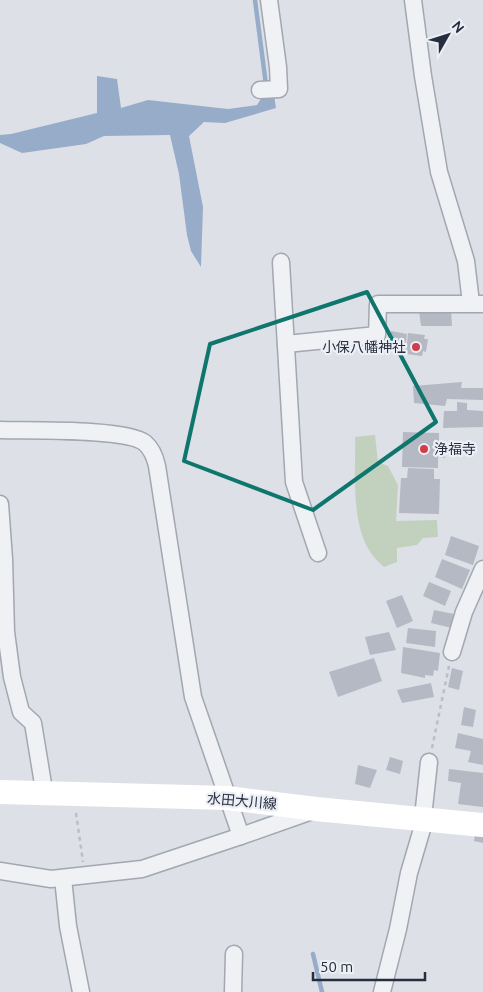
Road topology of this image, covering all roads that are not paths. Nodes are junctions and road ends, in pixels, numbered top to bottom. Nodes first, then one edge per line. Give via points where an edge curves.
1 (269, 0) edge
2 (413, 0) edge
3 (265, 89) dead end
4 (281, 262) dead end
5 (477, 303) edge
6 (286, 344) junction
7 (0, 430) edge
8 (0, 504) edge
9 (318, 553) dead end
10 (483, 570) edge
11 (452, 652) road end
12 (429, 762) road end
13 (0, 792) edge
14 (42, 793) junction
15 (228, 798) junction
16 (316, 809) junction
17 (420, 819) junction
18 (483, 825) edge
19 (241, 836) junction
20 (0, 871) edge
21 (64, 878) junction
22 (234, 954) dead end
23 (81, 992) edge
24 (233, 992) edge
25 (382, 992) edge

1 - 3 street via 279,89
2 - 5 street via 439,172
4 - 6 street
5 - 6 street via 378,304 377,335
6 - 9 street via 294,482
7 - 15 street via 121,434 144,442 154,454 193,697
8 - 14 street via 6,632 12,677 21,712 33,723
10 - 11 street via 464,612
12 - 17 street
13 - 14 main road, 水田大川線
14 - 15 main road, 水田大川線
15 - 16 main road, 水田大川線
15 - 19 street
16 - 17 main road, 水田大川線
16 - 19 street
17 - 18 main road, 水田大川線
17 - 25 street via 422,829
19 - 21 street via 142,869
20 - 21 street
21 - 23 street via 68,926
22 - 24 street

